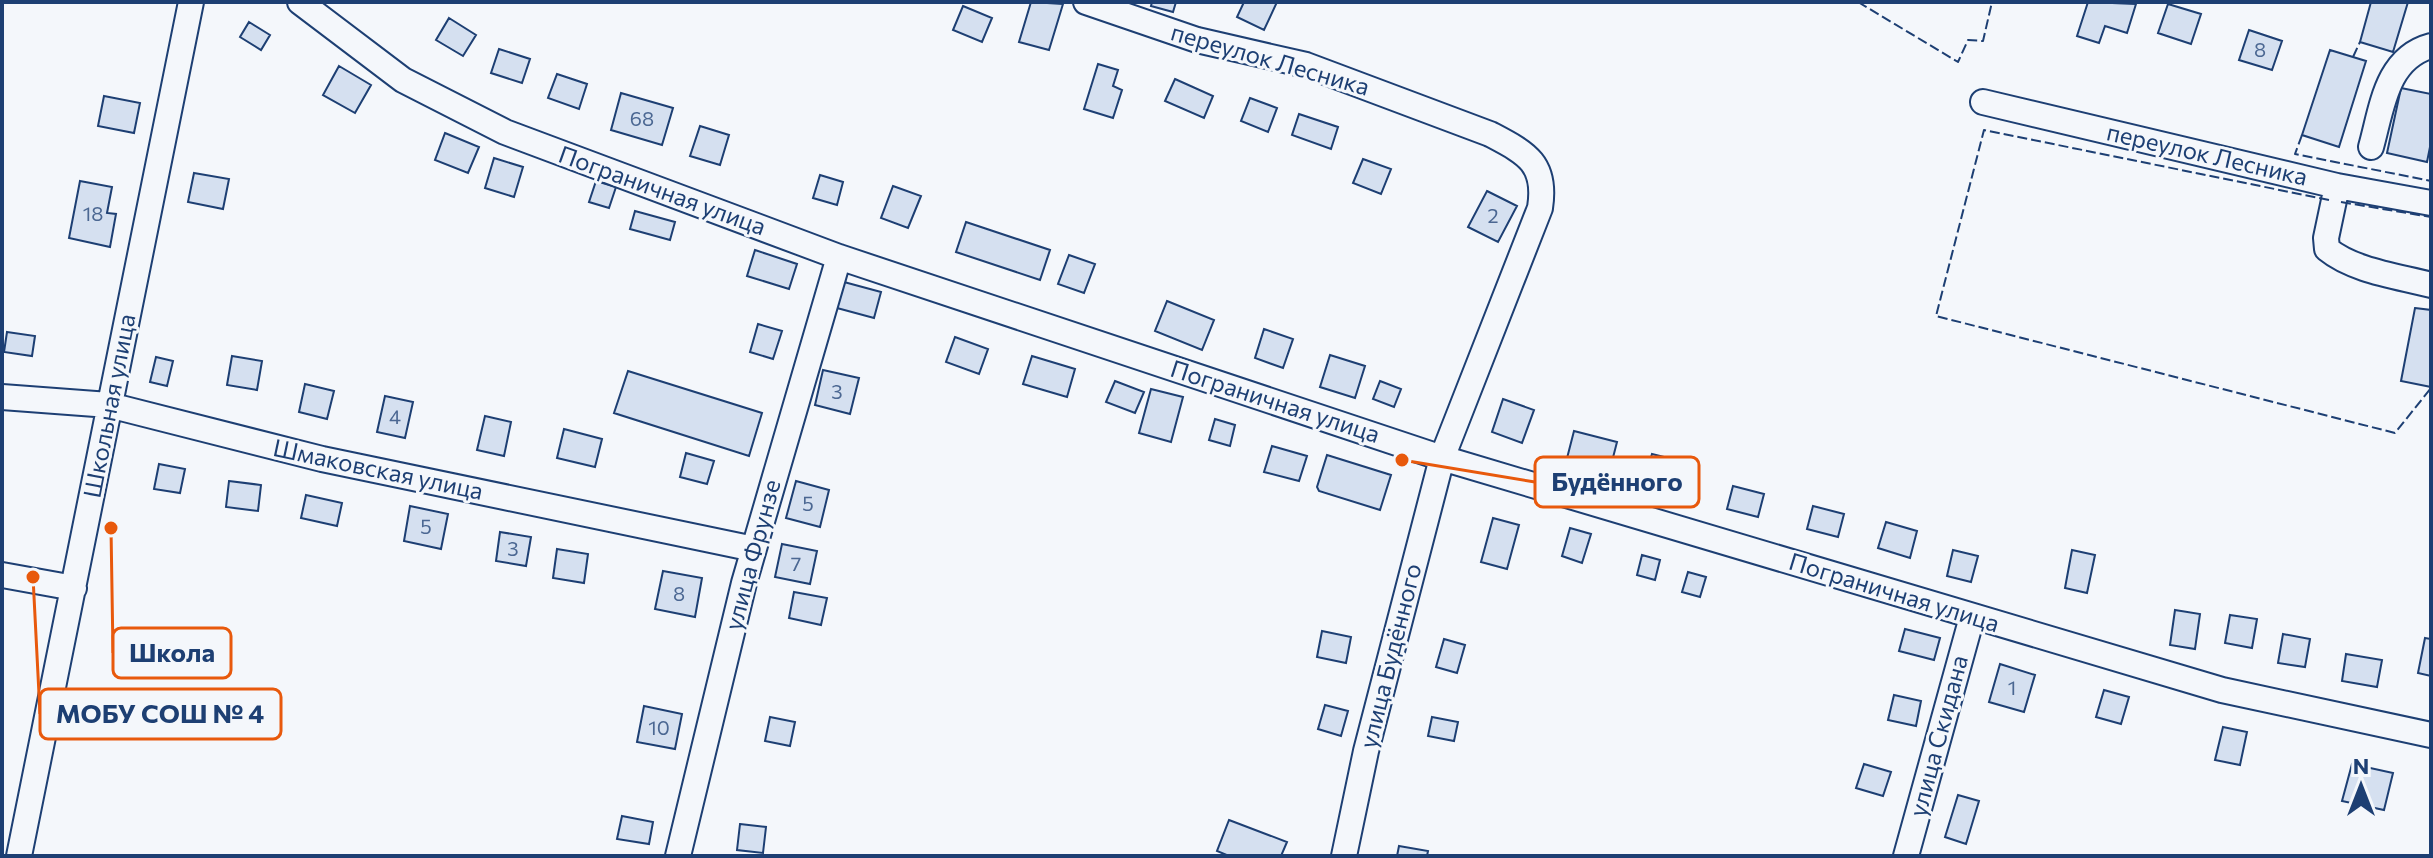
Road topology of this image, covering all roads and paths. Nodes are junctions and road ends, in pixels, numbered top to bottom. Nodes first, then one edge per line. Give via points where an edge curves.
1 (191, 2) edge
2 (300, 2) edge
3 (1086, 2) edge
4 (2431, 46) edge
5 (1983, 102) dead end
6 (2371, 147) dead end
7 (1537, 166) joint
8 (2337, 186) junction
9 (2431, 203) edge
10 (839, 257) junction
11 (2431, 285) edge
12 (2, 397) edge
13 (109, 405) junction
14 (1442, 458) junction
15 (754, 549) junction
16 (2, 575) edge
17 (74, 588) junction
18 (1972, 617) junction
19 (2431, 735) edge
20 (14, 848) edge
21 (678, 856) edge
22 (1344, 856) edge
23 (1906, 856) edge

1 - 13 street, Школьная улица
2 - 10 street, Пограничная улица via 403,80 505,132
3 - 7 street, переулок Лесника via 1197,40 1306,65 1490,134
4 - 6 street via 2415,50 2389,80
5 - 8 street, переулок Лесника
7 - 14 street, улица Будённого via 1543,190 1540,208
8 - 9 street, переулок Лесника
8 - 11 street via 2327,249 2336,257
10 - 14 street, Пограничная улица
10 - 15 street, улица Фрунзе
12 - 13 street, Шмаковская улица
13 - 15 street, Шмаковская улица via 322,459
13 - 17 street, Школьная улица
14 - 18 street, Пограничная улица
14 - 22 street, улица Будённого
15 - 21 street, улица Фрунзе
16 - 17 street
17 - 20 street, Школьная улица
18 - 19 street, Пограничная улица via 2222,690
18 - 23 street, улица Скидана

